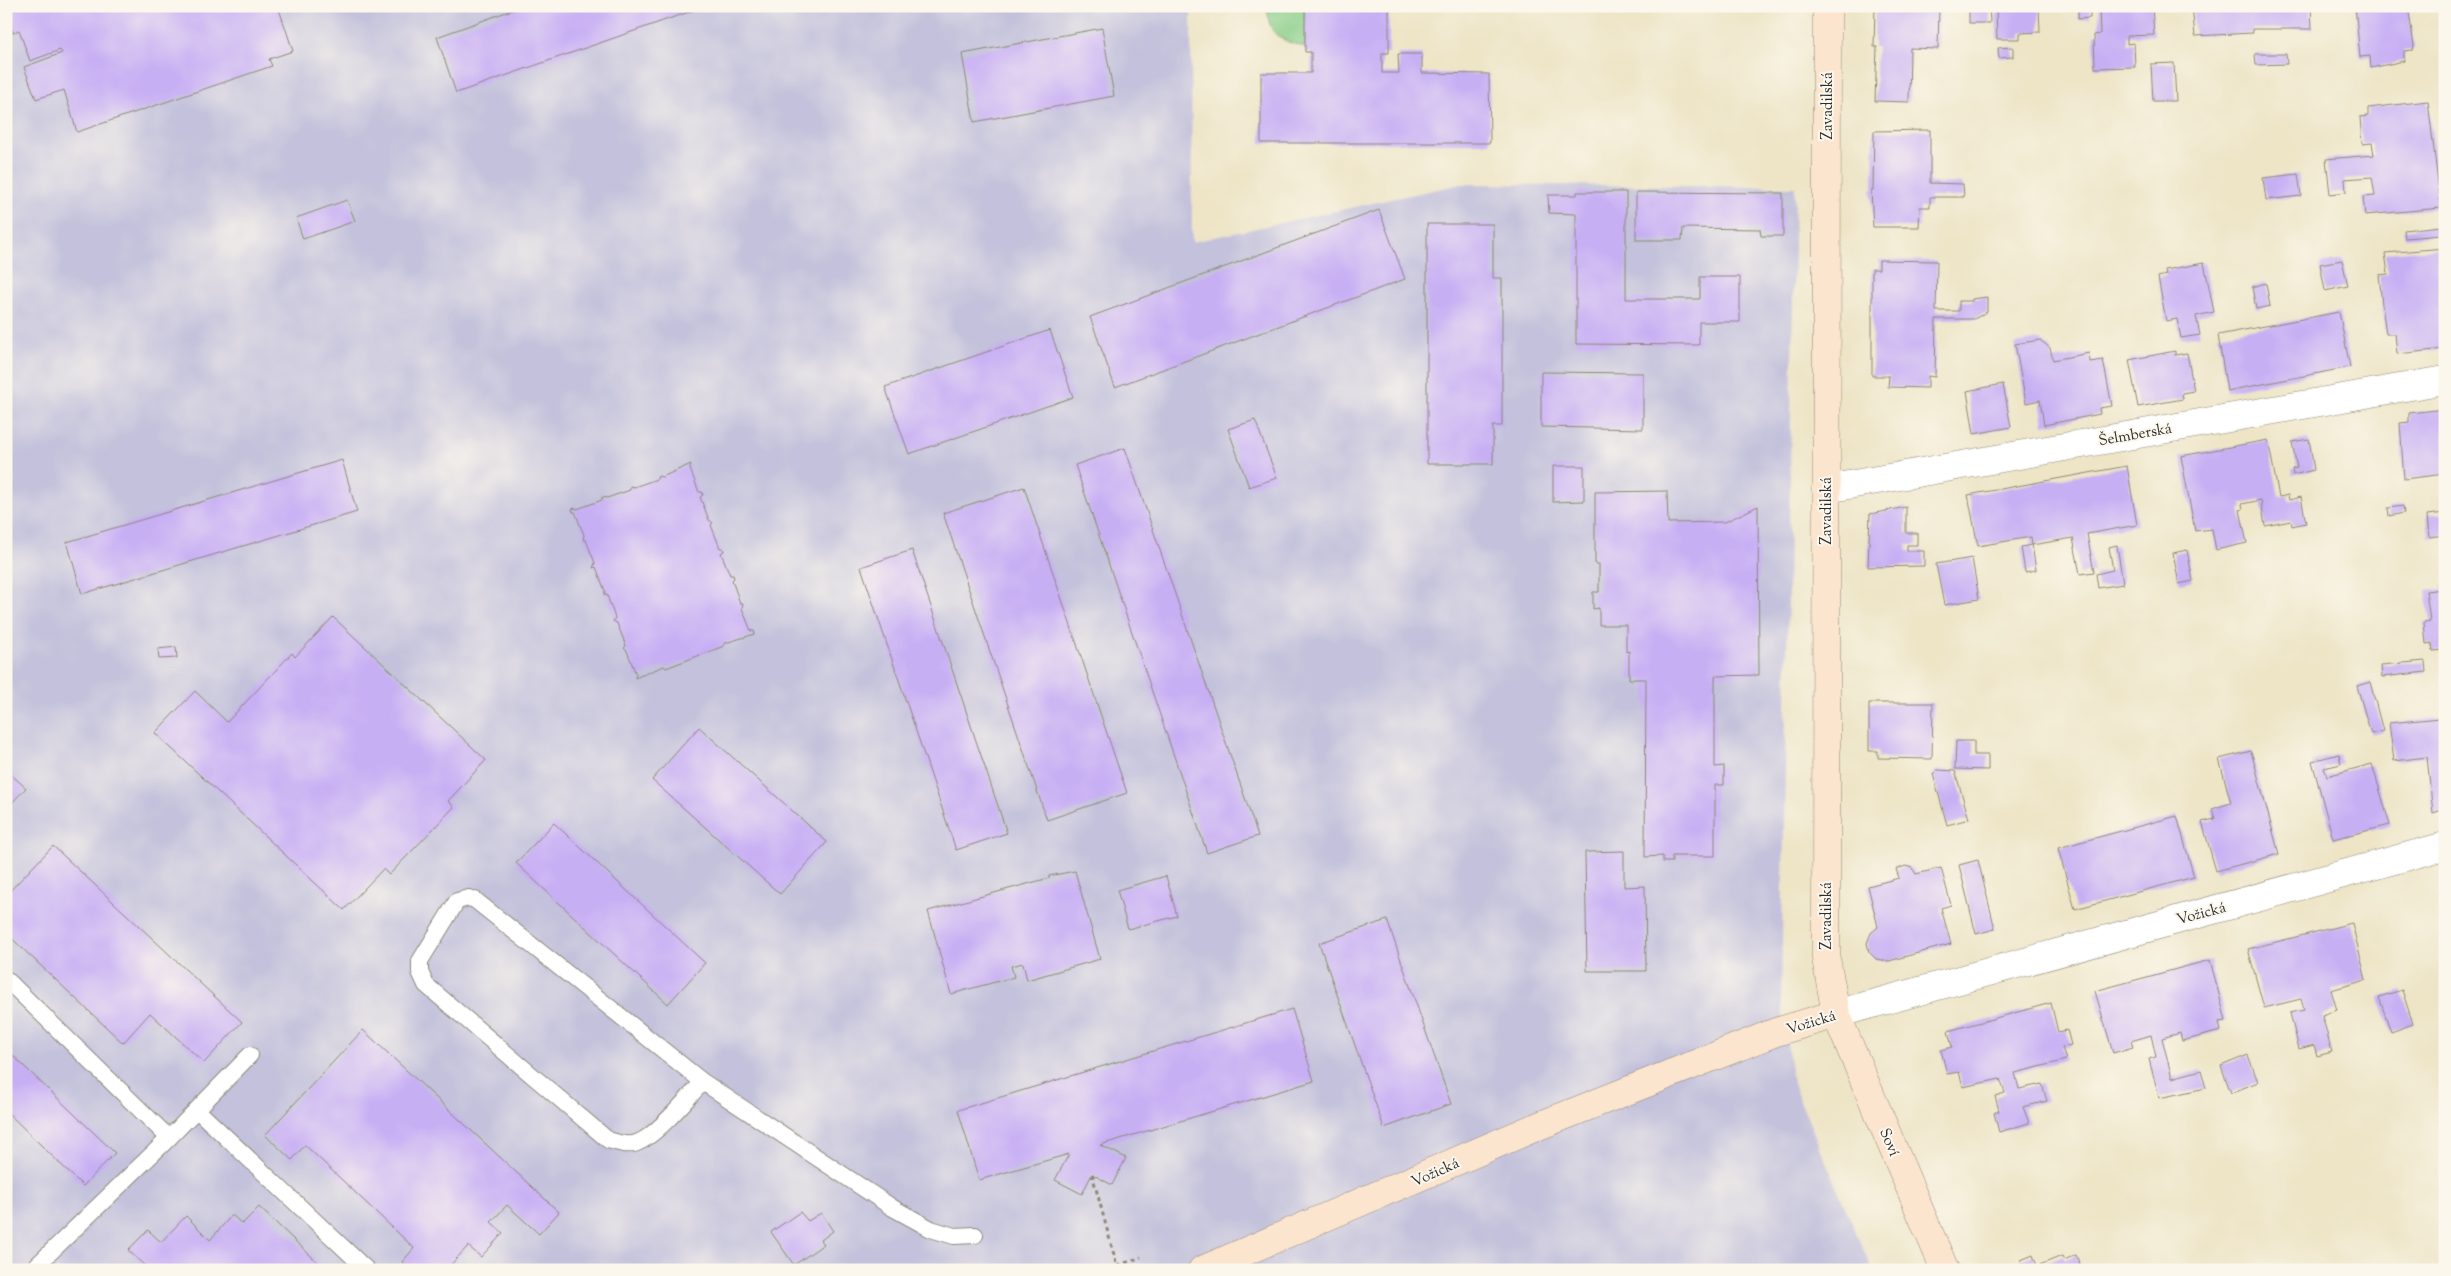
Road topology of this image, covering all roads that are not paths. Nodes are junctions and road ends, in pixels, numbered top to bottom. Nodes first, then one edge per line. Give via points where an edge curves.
1 (1827, 6) edge
2 (2445, 380) edge
3 (1826, 489) junction
4 (2445, 846) edge
5 (6, 979) edge
6 (1836, 1014) junction
7 (250, 1055) dead end
8 (703, 1082) junction
9 (197, 1110) junction
10 (169, 1138) junction
11 (975, 1235) dead end
12 (32, 1270) edge
13 (367, 1270) edge
14 (1202, 1270) edge
15 (1945, 1270) edge

1 - 3 main road, Zavadilská
2 - 3 street, Šelmberská
3 - 6 main road, Zavadilská via 1826,958
4 - 6 street, Vožická
5 - 10 lane
6 - 14 main road, Vožická via 1776,1032 1550,1122
6 - 15 main road, Soví
7 - 9 lane
8 - 8 lane via 474,900 456,901 420,961 420,972 426,985 608,1140 625,1145 639,1142
8 - 11 lane via 916,1221 954,1236
9 - 10 lane
9 - 13 lane
10 - 12 lane

